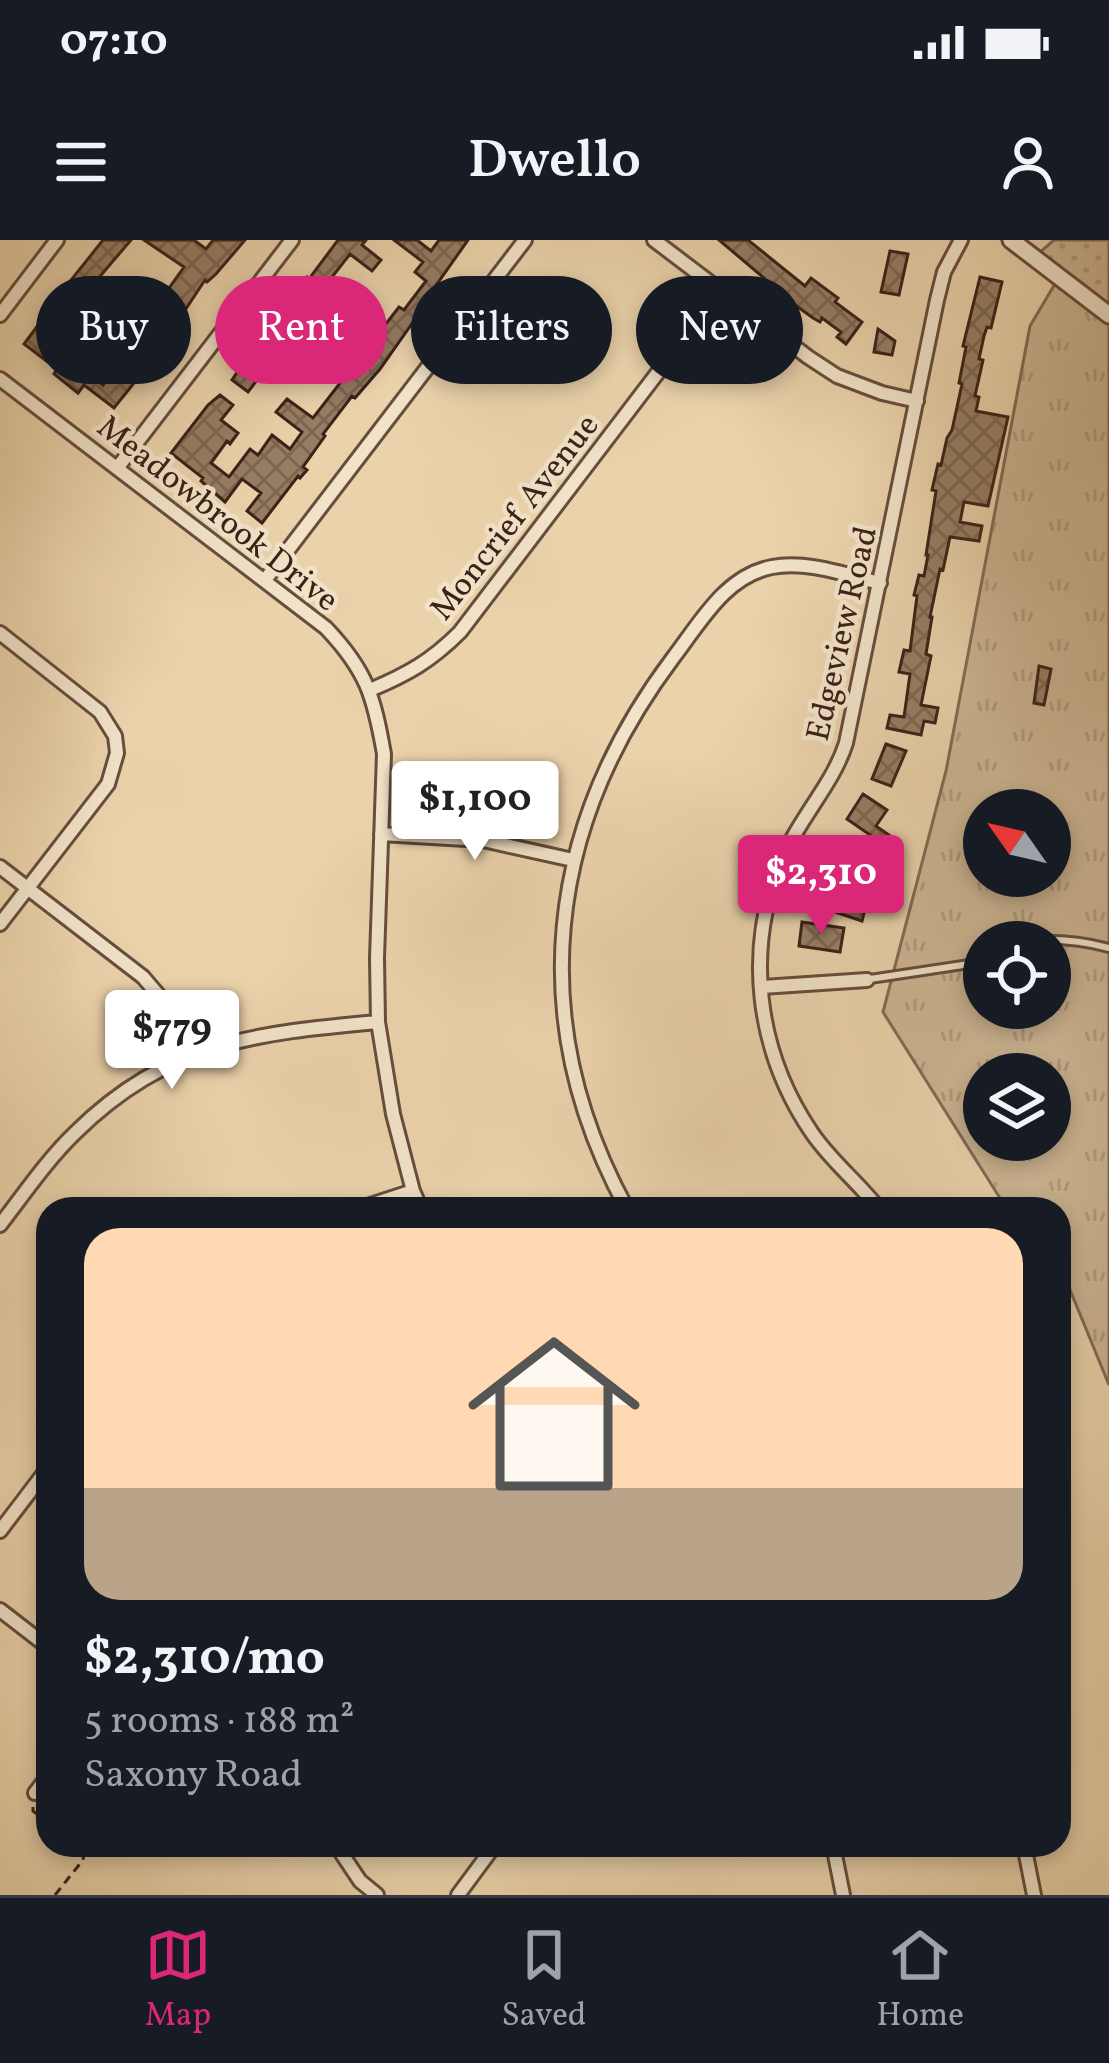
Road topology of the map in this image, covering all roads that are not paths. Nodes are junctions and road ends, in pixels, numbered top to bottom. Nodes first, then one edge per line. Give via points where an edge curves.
1 (57, 240) edge
2 (292, 240) edge
3 (525, 240) edge
4 (654, 240) edge
5 (1011, 240) edge
6 (954, 243) edge
7 (701, 276) edge
8 (0, 315) edge
9 (1109, 315) edge
10 (803, 354) edge
11 (0, 379) edge
12 (649, 384) edge
13 (916, 401) junction
14 (118, 467) junction
15 (265, 580) junction
16 (880, 583) junction
17 (0, 633) edge
18 (370, 690) junction
19 (381, 834) junction
20 (573, 860) junction
21 (0, 867) edge
22 (28, 889) junction
23 (0, 924) edge
24 (1071, 940) edge
25 (1109, 948) edge
26 (963, 964) edge
27 (867, 980) joint
28 (761, 987) junction
29 (378, 1022) junction
30 (190, 1055) junction
31 (413, 1191) junction
32 (395, 1197) edge
33 (416, 1197) edge
34 (621, 1197) edge
35 (868, 1197) edge
36 (0, 1226) edge
37 (36, 1484) edge
38 (0, 1531) edge
39 (0, 1610) edge
40 (36, 1638) edge
41 (344, 1857) edge
42 (486, 1857) edge
43 (835, 1857) edge
44 (1026, 1857) edge
45 (377, 1895) edge
46 (458, 1895) edge
47 (843, 1895) edge
48 (1034, 1895) edge

1 - 8 street
2 - 14 street
3 - 15 street
4 - 7 street
5 - 9 street
6 - 13 street, Edgeview Road
10 - 13 street via 837,376
11 - 14 street, Meadowbrook Drive
12 - 18 street, Moncrief Avenue via 460,632 419,668
13 - 16 street, Edgeview Road
14 - 15 street, Meadowbrook Drive
15 - 18 street, Meadowbrook Drive via 326,628
16 - 20 street via 783,566 730,588 619,740
16 - 28 street, Edgeview Road via 843,754 771,889
17 - 22 street via 100,712 117,753 108,784
18 - 19 street, Meadowbrook Drive via 384,754
19 - 20 street via 483,840
19 - 29 street, Meadowbrook Drive
20 - 34 street via 562,941 568,1047 583,1109
21 - 22 street
22 - 23 street
22 - 30 street via 155,990
24 - 25 lane
26 - 27 lane
27 - 28 street
28 - 35 street, Edgeview Road via 783,1083 824,1149
29 - 30 street via 271,1032
29 - 31 street, Meadowbrook Drive
30 - 36 street via 142,1080 74,1133
31 - 32 street
31 - 33 street, Meadowbrook Drive
37 - 38 street
39 - 40 street
41 - 45 street
42 - 46 street
43 - 47 street
44 - 48 street

